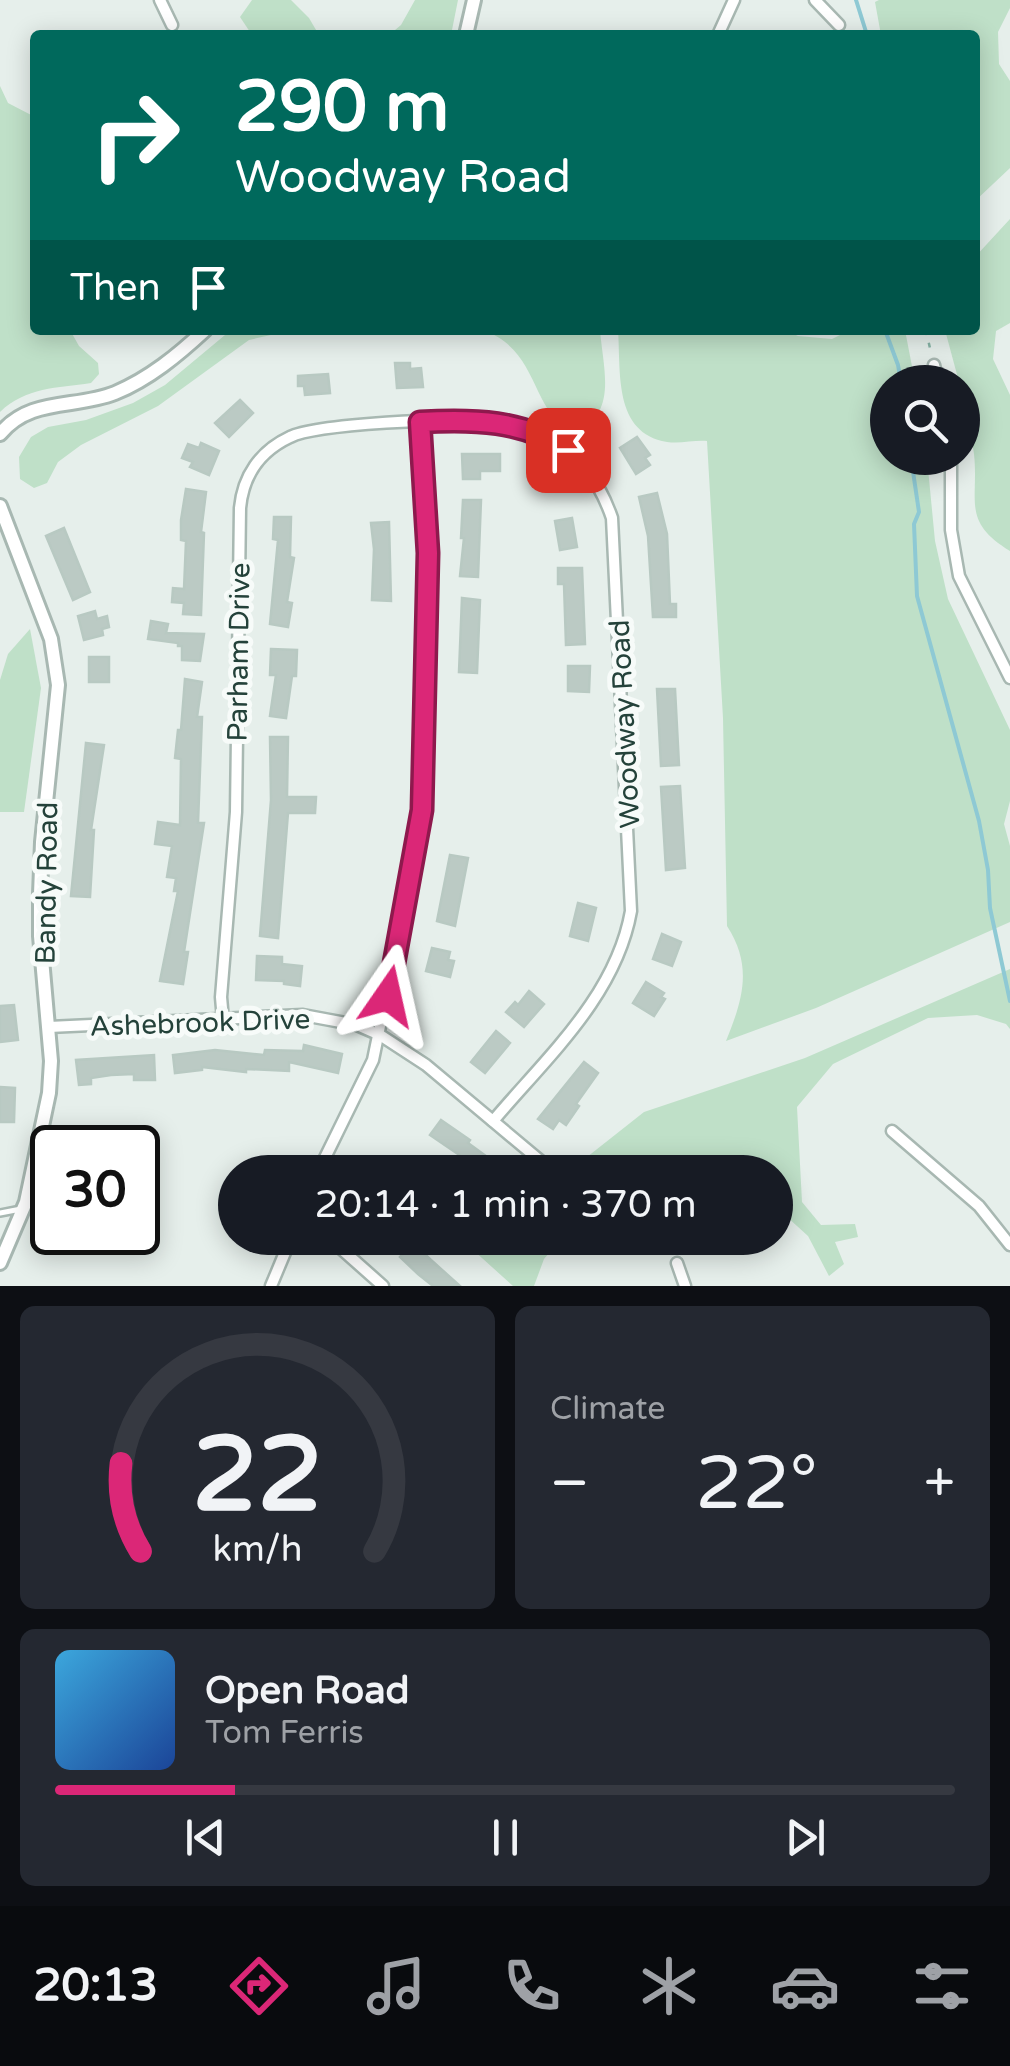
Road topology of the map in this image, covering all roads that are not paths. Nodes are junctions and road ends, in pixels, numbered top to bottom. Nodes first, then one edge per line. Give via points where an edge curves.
1 (160, 0) edge
2 (474, 0) edge
3 (734, 0) edge
4 (815, 0) edge
5 (172, 25) dead end
6 (838, 25) dead end
7 (467, 30) edge
8 (720, 30) edge
9 (199, 335) edge
10 (420, 422) junction
11 (0, 434) edge
12 (951, 475) edge
13 (0, 506) edge
14 (1010, 678) edge
15 (222, 1020) junction
16 (49, 1027) junction
17 (380, 1035) junction
18 (493, 1121) junction
19 (892, 1131) dead end
20 (326, 1155) edge
21 (533, 1155) edge
22 (24, 1208) junction
23 (0, 1213) edge
24 (1010, 1244) edge
25 (285, 1255) edge
26 (349, 1255) edge
27 (677, 1262) dead end
28 (0, 1263) edge
29 (271, 1286) edge
30 (383, 1286) edge
31 (685, 1286) edge

1 - 5 street
2 - 7 street
3 - 8 street
4 - 6 street
9 - 11 street via 129,386 90,401 30,410
10 - 15 street, Parham Drive via 299,432 271,449 246,478
10 - 17 street via 428,553 422,810
10 - 18 street, Woodway Road via 486,421 552,440 595,480 614,533 632,888 628,929 600,994
12 - 14 street via 959,576
13 - 16 street, Bandy Road via 45,620 58,685 40,894
15 - 16 street, Ashebrook Drive
15 - 17 street, Ashebrook Drive via 303,1015
16 - 22 street, Bandy Road via 45,1122
17 - 18 street, Ashebrook Drive
17 - 20 street
18 - 21 street, Ashebrook Drive
19 - 24 street via 979,1206
22 - 23 lane
22 - 28 street, Bandy Road
25 - 29 street
26 - 30 street
27 - 31 street

